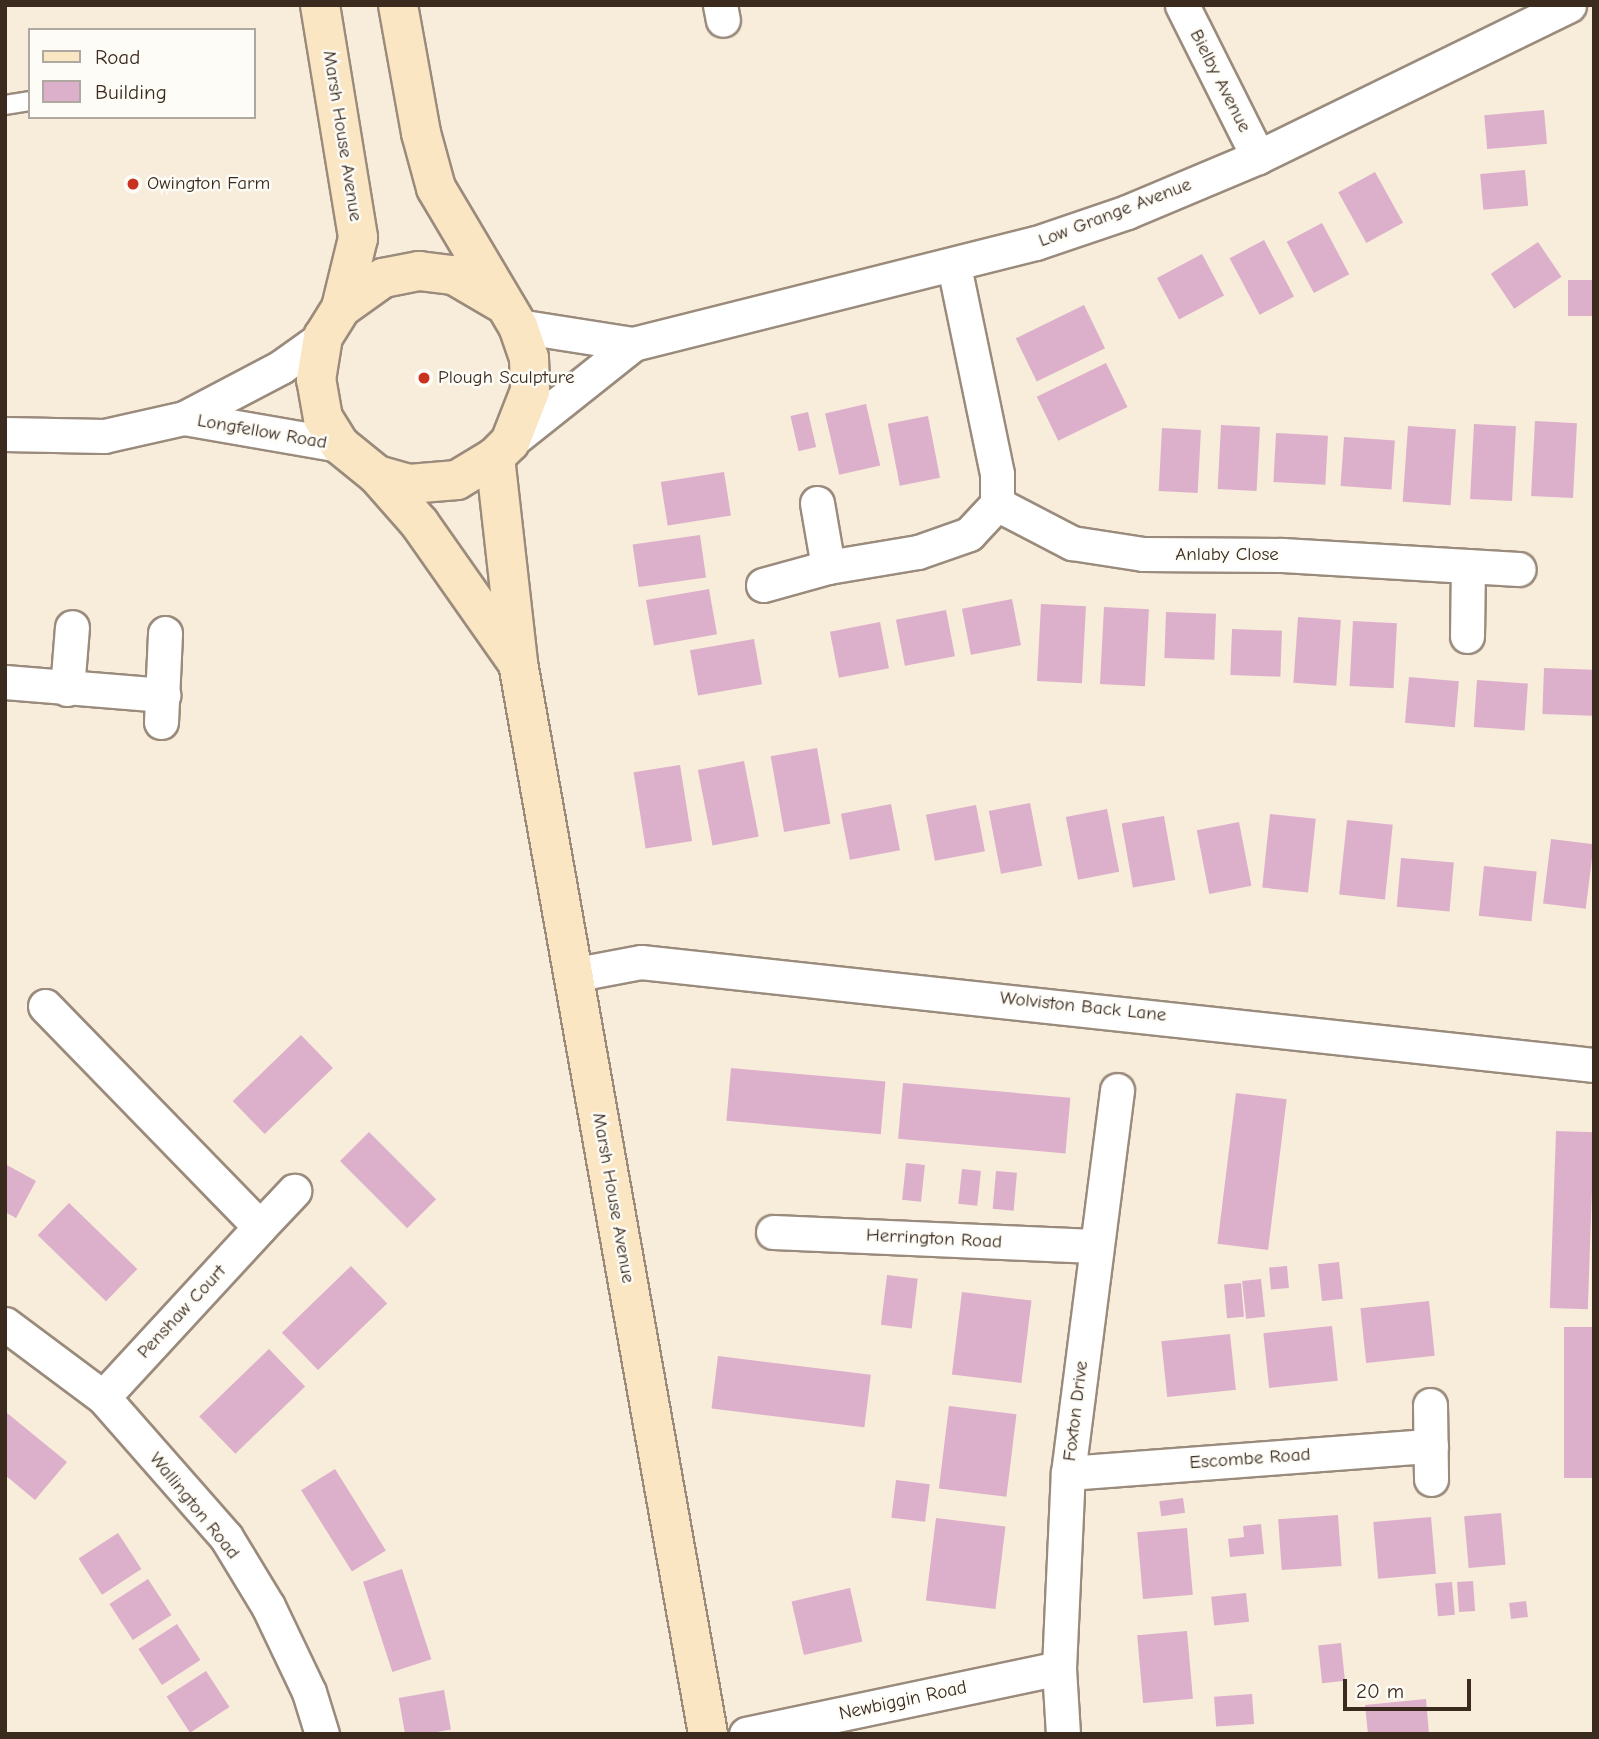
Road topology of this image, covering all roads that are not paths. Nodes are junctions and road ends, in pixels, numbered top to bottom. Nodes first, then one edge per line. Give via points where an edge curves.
1 (320, 5) edge
2 (398, 5) edge
3 (1182, 5) edge
4 (1569, 5) edge
5 (28, 101) edge
6 (5, 105) edge
7 (1258, 157) junction
8 (954, 266) junction
9 (509, 314) junction
10 (332, 323) junction
11 (633, 344) junction
12 (184, 418) junction
13 (5, 434) edge
14 (340, 445) junction
15 (502, 450) junction
16 (377, 475) junction
17 (817, 503) dead end
18 (997, 504) junction
19 (1468, 566) junction
20 (828, 567) junction
21 (1518, 569) dead end
22 (763, 585) dead end
23 (72, 627) dead end
24 (166, 633) dead end
25 (1467, 636) dead end
26 (518, 663) junction
27 (5, 682) edge
28 (67, 689) junction
29 (572, 975) junction
30 (45, 1006) dead end
31 (1594, 1065) edge
32 (1117, 1090) dead end
33 (293, 1191) dead end
34 (260, 1227) junction
35 (773, 1232) dead end
36 (1095, 1246) junction
37 (5, 1324) edge
38 (103, 1397) junction
39 (1430, 1405) dead end
40 (1431, 1446) junction
41 (1068, 1473) junction
42 (1431, 1479) dead end
43 (1059, 1668) junction
44 (323, 1734) edge
45 (708, 1734) edge
46 (746, 1734) edge
47 (1063, 1734) edge

1 - 10 street, Marsh House Avenue via 358,237
2 - 9 street, Marsh House Avenue via 421,133 436,188
3 - 7 street, Bielby Avenue
4 - 7 street, Low Grange Avenue
5 - 6 lane
7 - 8 street, Low Grange Avenue via 1128,212
8 - 11 street, Low Grange Avenue
8 - 18 street via 996,474
9 - 10 street via 454,275 419,271 383,278
9 - 11 street, Low Grange Avenue
9 - 15 street, Marsh House Avenue via 529,358 530,391
10 - 12 street, Longfellow Road via 281,367
10 - 14 street, Marsh House Avenue via 316,380 324,418
11 - 15 street, Low Grange Avenue
12 - 13 street, Longfellow Road via 104,436
12 - 14 street, Longfellow Road
14 - 16 street, Marsh House Avenue
15 - 16 street, Marsh House Avenue via 457,480 409,484
15 - 26 street, Marsh House Avenue
16 - 26 street, Marsh House Avenue via 420,524
17 - 20 street
18 - 19 street, Anlaby Close via 1072,543 1143,554 1282,555
18 - 20 street via 969,534 918,552
19 - 21 street, Anlaby Close
19 - 25 street
20 - 22 street
23 - 28 street
24 - 28 street via 162,709
26 - 29 street, Marsh House Avenue
27 - 28 street
29 - 31 street, Wolviston Back Lane via 641,962
29 - 45 street, Marsh House Avenue
30 - 34 street
32 - 36 street, Foxton Drive
33 - 34 street, Penshaw Court
34 - 38 street, Penshaw Court
35 - 36 street, Herrington Road
36 - 41 street, Foxton Drive
37 - 38 street, Wallington Road
38 - 44 street, Wallington Road via 226,1538 268,1606 309,1692
39 - 40 street
40 - 41 street, Escombe Road
40 - 42 street
41 - 43 street, Foxton Drive
43 - 46 street, Newbiggin Road
43 - 47 street, Foxton Drive

